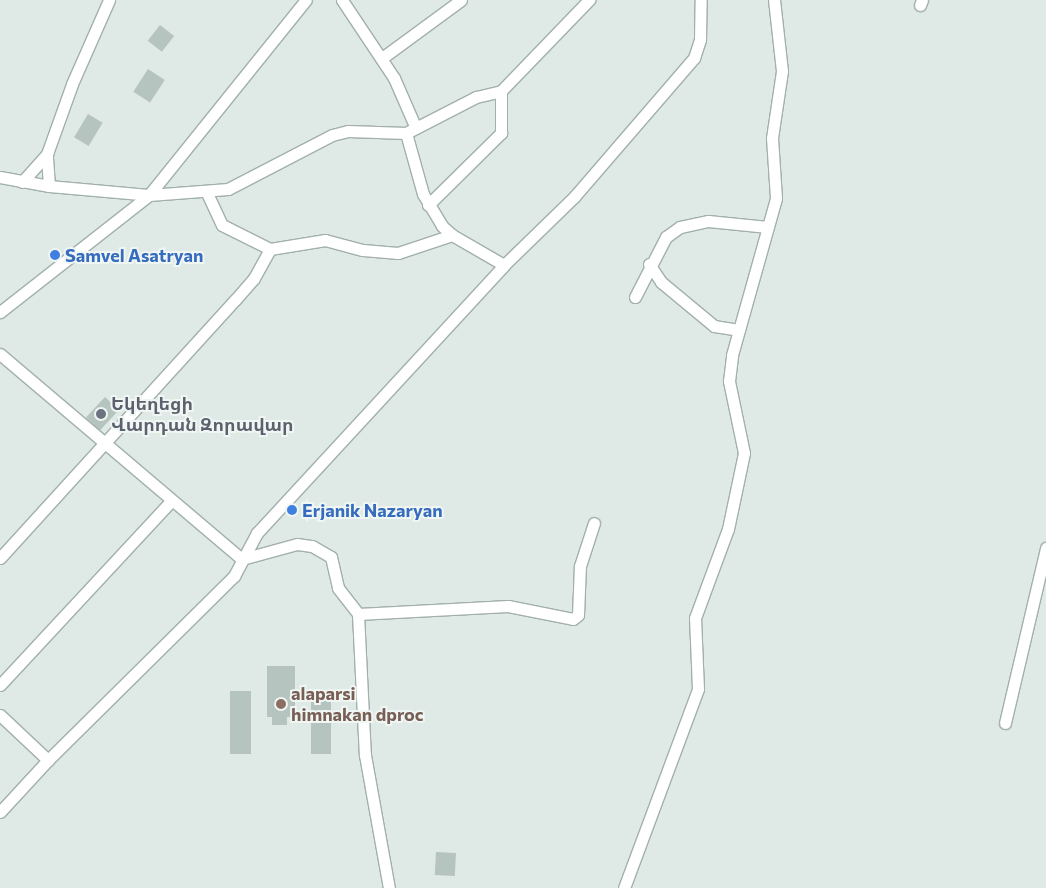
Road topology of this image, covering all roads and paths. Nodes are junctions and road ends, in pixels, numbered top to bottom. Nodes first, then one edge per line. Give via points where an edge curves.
1 (109, 0) edge
2 (306, 0) edge
3 (342, 0) edge
4 (461, 0) edge
5 (589, 0) edge
6 (701, 0) edge
7 (774, 0) edge
8 (382, 58) junction
9 (501, 91) junction
10 (411, 129) junction
11 (47, 154) junction
12 (0, 177) edge
13 (22, 182) junction
14 (49, 186) junction
15 (207, 193) junction
16 (150, 195) junction
17 (428, 205) junction
18 (768, 227) junction
19 (452, 236) junction
20 (270, 249) junction
21 (648, 264) junction
22 (504, 265) junction
23 (635, 297) dead end
24 (0, 312) edge
25 (739, 330) junction
26 (0, 354) edge
27 (103, 444) junction
28 (171, 502) junction
29 (594, 523) dead end
30 (1046, 548) edge
31 (0, 558) edge
32 (242, 559) junction
33 (358, 614) junction
34 (0, 685) edge
35 (0, 716) edge
36 (1005, 723) dead end
37 (48, 760) junction
38 (0, 812) edge
39 (389, 888) edge
40 (624, 888) edge

1 - 11 street via 72,84
2 - 16 street
3 - 8 street
4 - 8 street
5 - 9 street
6 - 22 street via 700,39 694,58 574,197
7 - 18 street via 782,71 772,138 776,198
8 - 10 street
9 - 10 street via 476,97
9 - 17 street via 501,133
10 - 15 street via 332,135 249,180
10 - 17 street
11 - 13 street
11 - 14 street
12 - 13 street
13 - 14 street
14 - 16 street
15 - 16 street
15 - 20 street via 222,225
16 - 24 street
17 - 19 street
18 - 21 street via 693,222 666,237
18 - 25 street
19 - 20 street via 398,253 363,250 325,240
19 - 22 street
20 - 27 street via 254,278
21 - 23 street
21 - 25 street via 661,282 714,326
22 - 32 street via 257,533
25 - 40 street via 729,381 744,453 728,529 694,618 698,689
26 - 27 street
27 - 28 street
27 - 31 street
28 - 32 street
28 - 34 street
29 - 33 street via 580,566 578,615 573,618 508,606
30 - 36 street
32 - 33 street via 297,544 312,546 332,557 338,588
32 - 37 street via 234,576 217,595
33 - 39 street via 365,755
35 - 37 street
37 - 38 street

